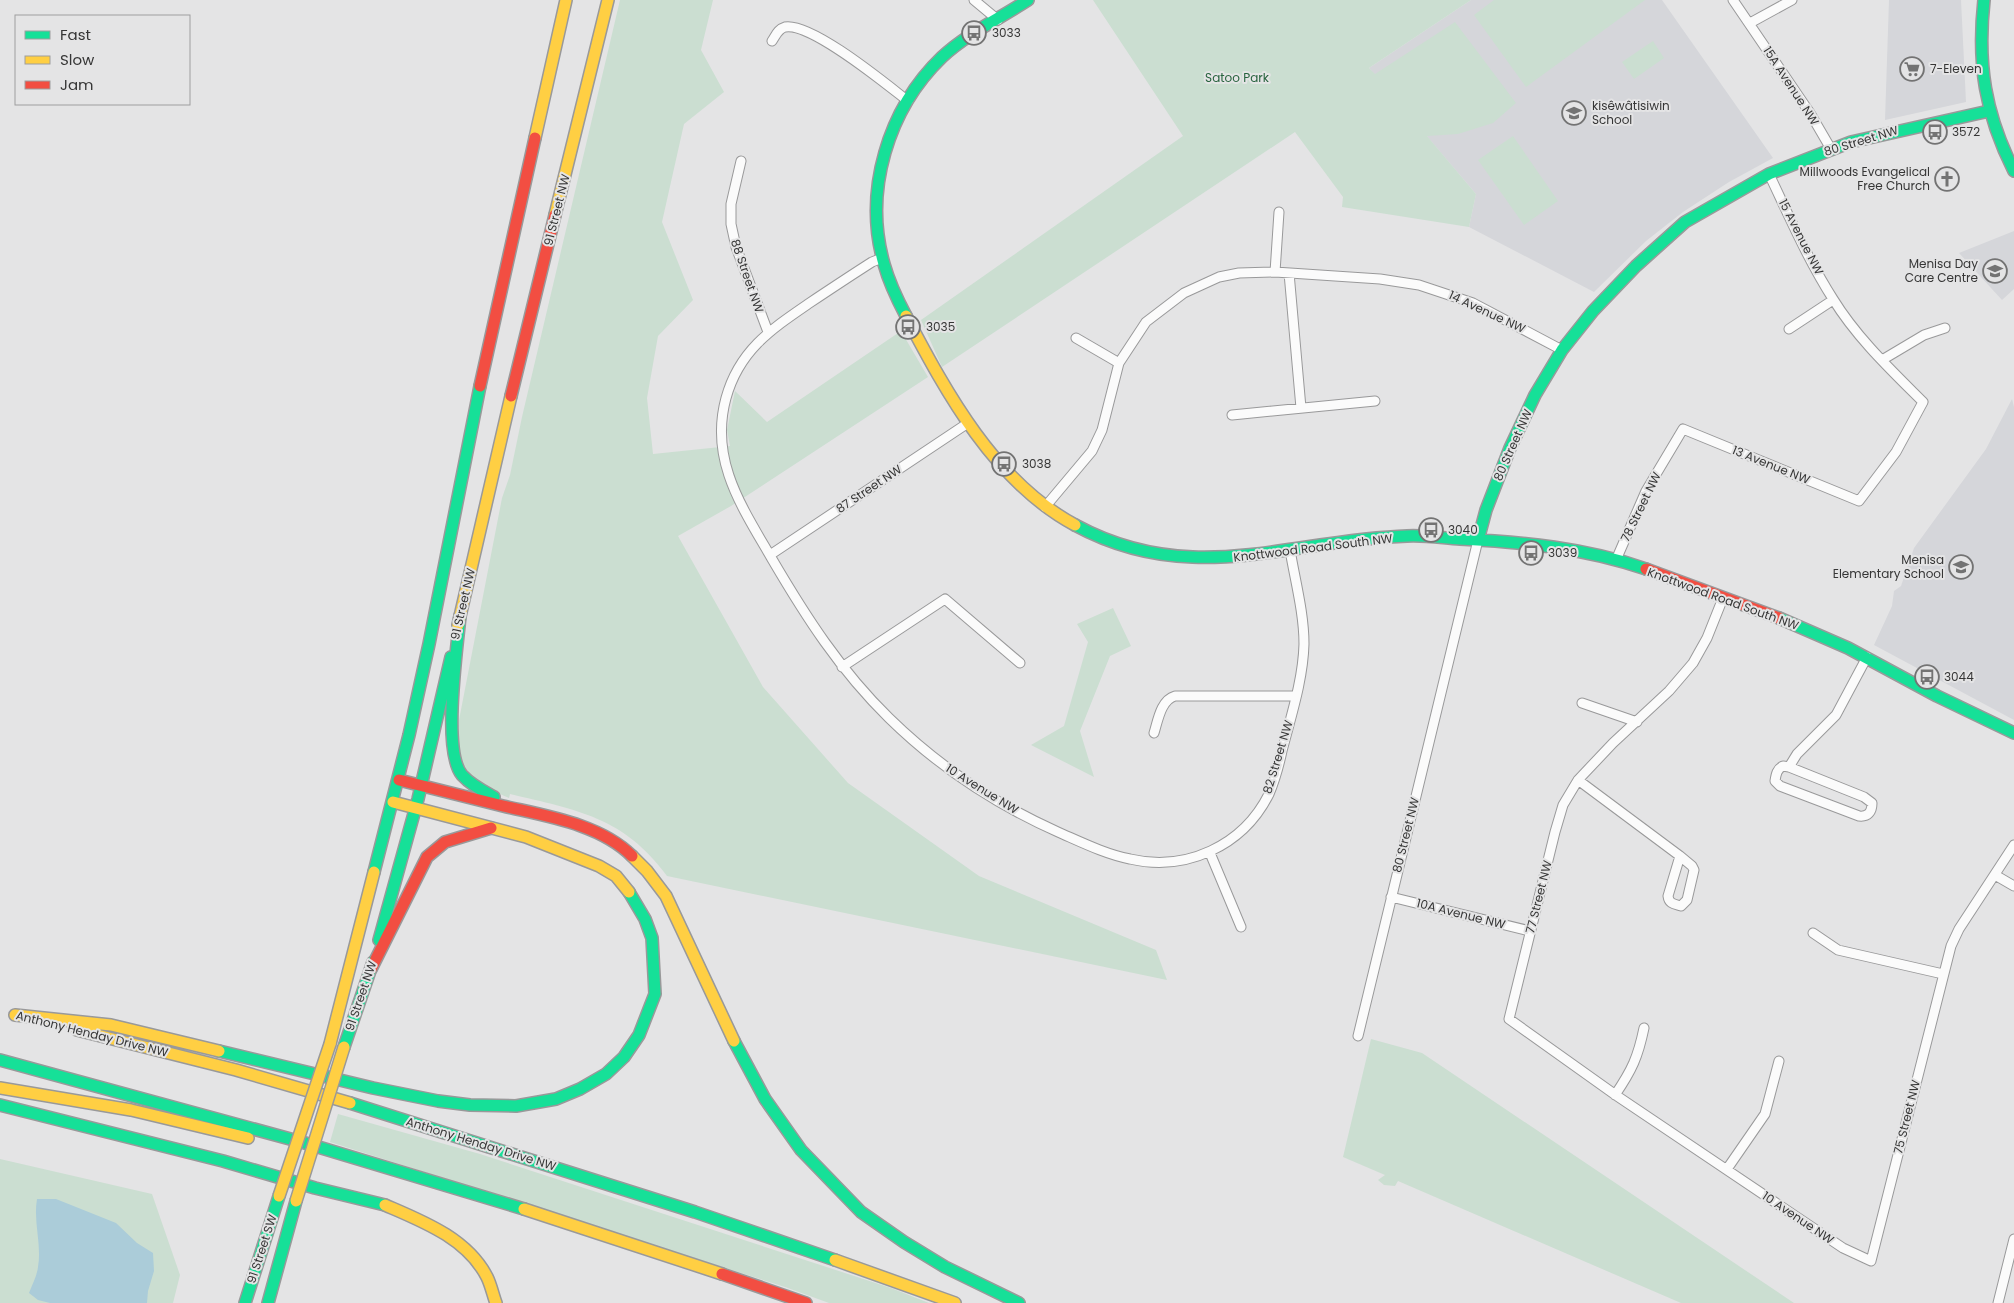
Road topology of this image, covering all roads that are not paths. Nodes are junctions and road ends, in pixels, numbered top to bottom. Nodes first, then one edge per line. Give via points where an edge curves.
1 (566, 0) edge
2 (608, 0) edge
3 (974, 0) edge
4 (1028, 0) edge
5 (1734, 0) edge
6 (1792, 0) edge
7 (1984, 0) edge
8 (998, 20) junction
9 (1750, 23) junction
10 (772, 41) dead end
11 (908, 100) junction
12 (1988, 110) junction
13 (1831, 149) junction
14 (741, 161) dead end
15 (2014, 171) edge
16 (1769, 174) junction
17 (1279, 212) dead end
18 (882, 258) junction
19 (1275, 272) junction
20 (1289, 273) junction
21 (1833, 300) junction
22 (1945, 328) dead end
23 (1789, 329) dead end
24 (768, 332) junction
25 (1076, 338) dead end
26 (1562, 350) junction
27 (1882, 360) junction
28 (1119, 363) junction
29 (1375, 401) dead end
30 (1300, 408) junction
31 (1232, 415) dead end
32 (968, 423) junction
33 (1683, 429) joint
34 (721, 433) joint
35 (1859, 501) joint
36 (1045, 507) junction
37 (1478, 540) junction
38 (1290, 550) junction
39 (770, 555) junction
40 (1616, 560) junction
41 (1723, 598) junction
42 (460, 616) junction
43 (1867, 657) junction
44 (1020, 664) dead end
45 (842, 667) junction
46 (1296, 696) junction
47 (1582, 703) dead end
48 (1637, 722) junction
49 (1154, 732) dead end
50 (2014, 733) edge
51 (1789, 767) junction
52 (399, 780) junction
53 (1578, 780) junction
54 (422, 786) junction
55 (393, 802) junction
56 (416, 808) junction
57 (531, 812) junction
58 (494, 828) junction
59 (2014, 845) edge
60 (1210, 853) junction
61 (1680, 856) junction
62 (1152, 862) joint
63 (1995, 875) junction
64 (2014, 886) edge
65 (1391, 897) junction
66 (1241, 927) dead end
67 (1530, 931) junction
68 (1813, 933) dead end
69 (371, 969) junction
70 (1943, 974) junction
71 (1509, 1019) joint
72 (1644, 1028) dead end
73 (1358, 1036) dead end
74 (0, 1060) edge
75 (1779, 1061) dead end
76 (0, 1088) edge
77 (1615, 1095) junction
78 (0, 1105) edge
79 (347, 1155) junction
80 (1728, 1169) junction
81 (280, 1196) joint
82 (296, 1201) joint
83 (2014, 1240) edge
84 (1871, 1261) joint
85 (245, 1303) edge
86 (268, 1303) edge
87 (496, 1303) edge
88 (806, 1303) edge
89 (955, 1303) edge
90 (1019, 1303) edge
91 (1998, 1303) edge

1 - 52 main road, 91 Street NW via 468,441
2 - 42 main road, 91 Street NW
3 - 8 street
4 - 8 main road, Knottwood Road South NW
5 - 9 street, 15A Avenue NW
6 - 9 street
7 - 12 main road via 1980,53
8 - 11 main road, Knottwood Road South NW via 947,52
9 - 13 street, 15A Avenue NW
10 - 11 street via 784,28 802,30 848,55
11 - 18 main road, Knottwood Road South NW via 888,142 879,182 877,221
12 - 13 main road, 80 Street NW via 1881,134
12 - 15 main road
13 - 16 main road, 80 Street NW
14 - 24 street, 88 Street NW via 732,204 732,229
16 - 21 street, 15 Avenue NW
16 - 26 main road, 80 Street NW via 1685,222 1636,266 1593,311
17 - 19 street
18 - 24 street, 88 Street NW
18 - 32 main road, Knottwood Road South NW via 898,301
19 - 20 street, 14 Avenue NW
19 - 28 street, 14 Avenue NW via 1219,277 1184,293 1146,322
20 - 26 street, 14 Avenue NW via 1380,279 1434,289 1473,303
20 - 30 street
21 - 23 street
21 - 27 street, 15 Avenue NW
22 - 27 street via 1924,335
24 - 34 street, 88 Street NW via 747,355 732,381 725,401
25 - 28 street
26 - 37 main road, 80 Street NW via 1535,395 1510,448
27 - 35 street, 15 Avenue NW via 1923,402 1896,452
28 - 36 street, 14 Avenue NW via 1102,430 1092,451
29 - 30 street
30 - 31 street
32 - 36 main road, Knottwood Road South NW via 1012,479
32 - 39 street, 87 Street NW
33 - 35 street, 13 Avenue NW
33 - 40 street, 78 Street NW via 1646,492
34 - 39 street, 10 Avenue NW via 729,480
36 - 38 main road, Knottwood Road South NW via 1104,539 1167,557 1214,560
37 - 38 main road, Knottwood Road South NW via 1410,536
37 - 40 main road, Knottwood Road South NW via 1554,547
37 - 65 street, 80 Street NW
38 - 46 street, 82 Street NW via 1304,638 1303,664
39 - 45 street, 10 Avenue NW via 804,613
40 - 41 main road, Knottwood Road South NW
41 - 43 main road, Knottwood Road South NW via 1786,620
41 - 48 street, 77 Street NW via 1693,663
42 - 54 main road, 91 Street NW
42 - 57 main road via 451,733 454,759 462,775 478,789
43 - 50 main road, Knottwood Road South NW via 1948,702
43 - 51 street via 1836,715 1797,754
44 - 45 street via 945,599
45 - 62 street, 10 Avenue NW via 874,704 918,746 980,791 1019,814 1068,836 1122,857
46 - 49 street via 1176,696 1164,705
46 - 60 street, 82 Street NW via 1279,763 1265,800 1243,830
47 - 48 street
48 - 53 street, 77 Street NW
51 - 51 street via 1864,797 1872,803 1869,814 1859,816 1780,786 1776,775 1779,769
52 - 54 main road
52 - 55 main road, 91 Street NW
53 - 61 street
53 - 67 street, 77 Street NW via 1563,805
54 - 56 main road, 91 Street NW
54 - 57 main road
55 - 56 main road
55 - 81 main road, 91 Street NW, bridge via 330,1044
56 - 58 main road
56 - 69 main road, 91 Street NW
57 - 90 main road via 593,831 623,847 647,870 666,896 723,1020 766,1099 800,1150 860,1212 945,1267
58 - 69 main road via 445,842 427,858
58 - 89 main road, Anthony Henday Drive NW via 526,836 616,876 645,919 652,938 655,994 639,1035 624,1057 606,1074 556,1099 516,1106 438,1101 111,1025 11,1014 236,1070 356,1105 695,1212
59 - 63 street, 75 Street NW
60 - 62 street, 82 Street NW via 1174,862
60 - 66 street
61 - 61 street via 1694,870 1687,900 1681,906 1668,900
63 - 64 street
63 - 70 street, 75 Street NW via 1959,929
65 - 67 street, 10A Avenue NW
65 - 73 street, 80 Street NW
67 - 71 street, 77 Street NW
68 - 70 street via 1838,950
69 - 82 main road, 91 Street NW, bridge
70 - 84 street, 75 Street NW
71 - 77 street, 10 Avenue NW
72 - 77 street via 1635,1063
74 - 79 main road via 171,1104
75 - 80 street via 1765,1114
76 - 79 main road via 131,1110 260,1141
77 - 80 street, 10 Avenue NW
78 - 87 main road via 378,1202 433,1226 472,1256 487,1277
79 - 88 main road via 559,1219
80 - 84 street, 10 Avenue NW via 1843,1248
81 - 85 main road, 91 Street SW
82 - 86 main road, 91 Street SW
83 - 91 street

